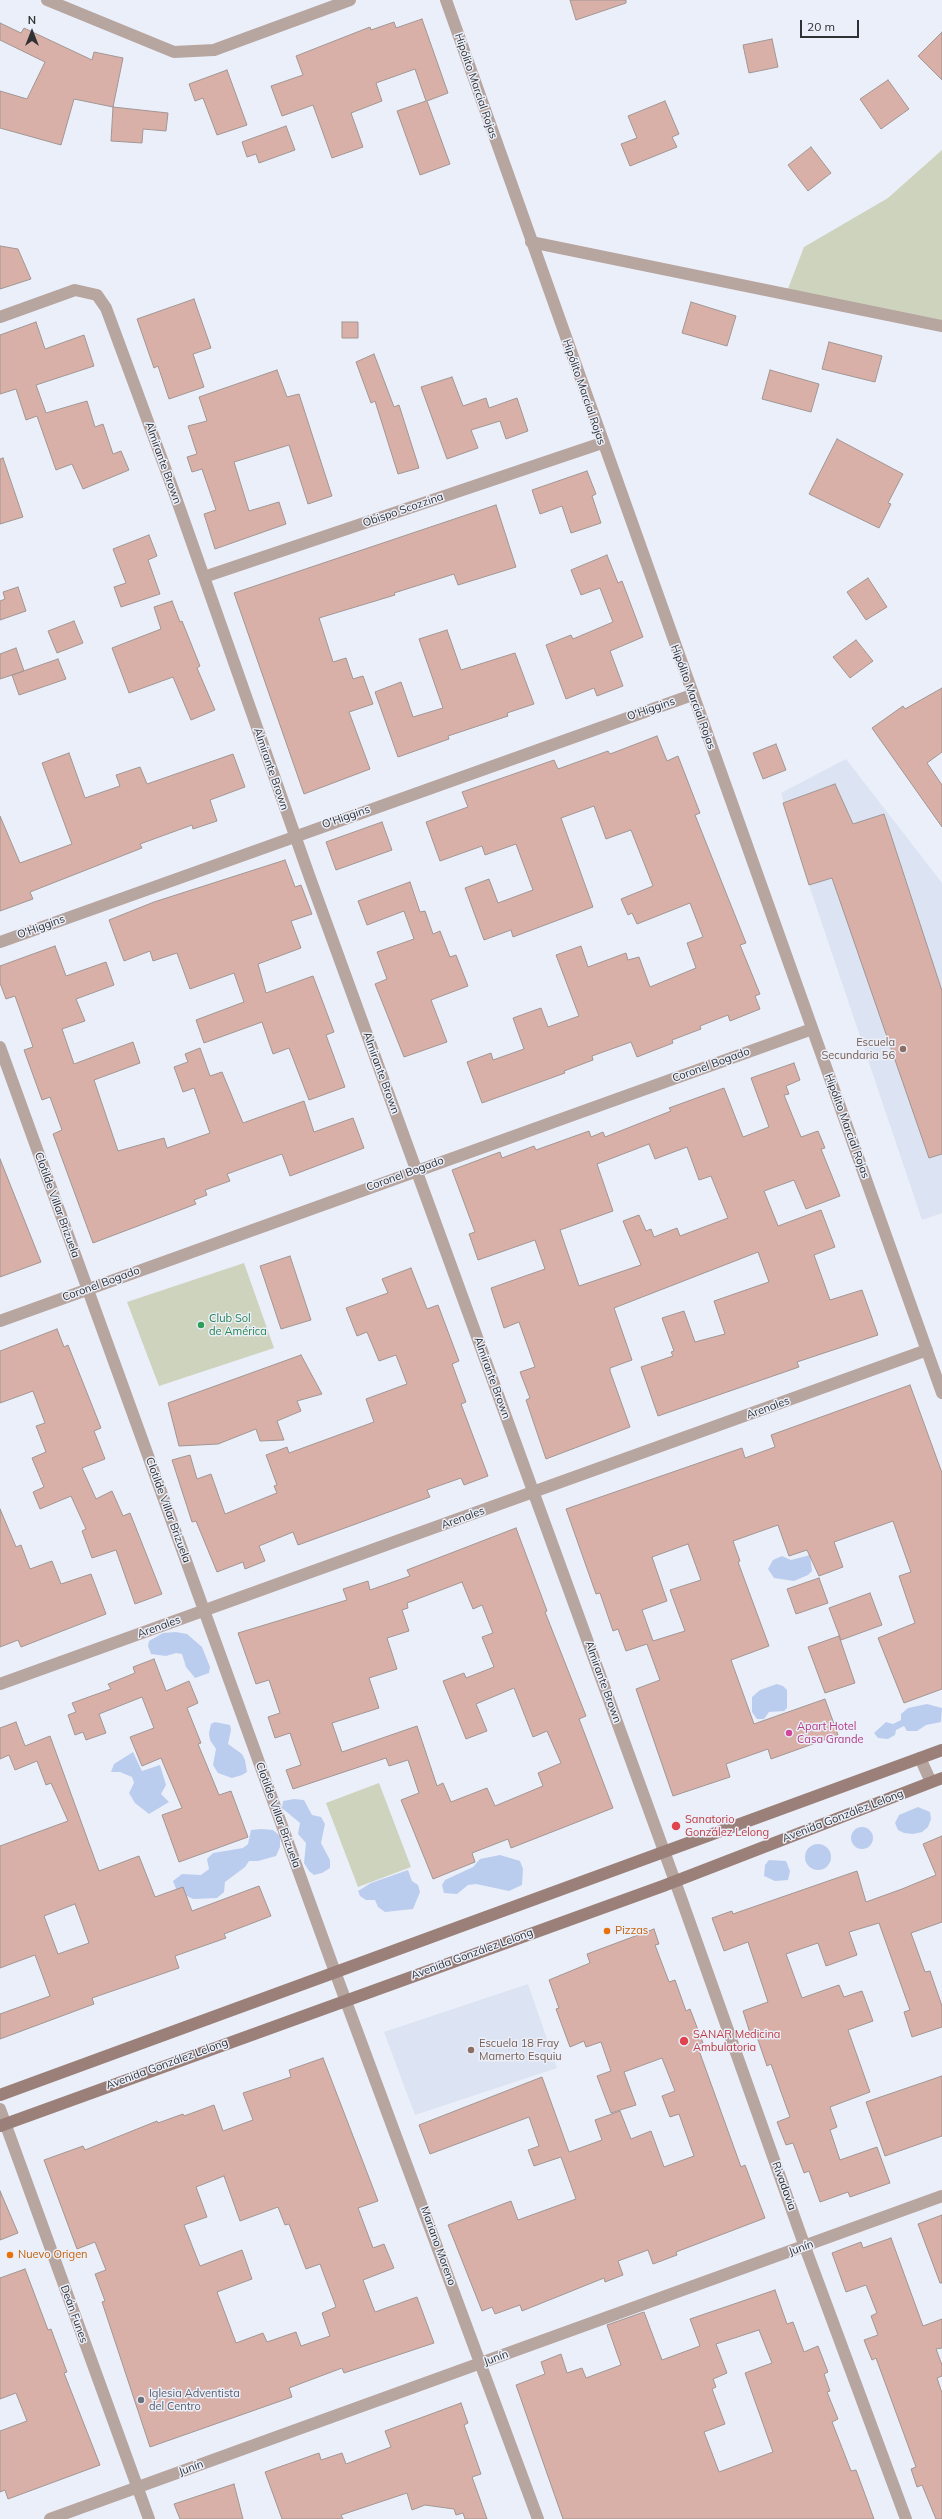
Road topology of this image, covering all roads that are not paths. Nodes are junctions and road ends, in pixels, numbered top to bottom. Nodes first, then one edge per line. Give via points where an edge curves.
1 (47, 0) edge
2 (350, 0) edge
3 (446, 0) edge
4 (531, 242) junction
5 (0, 317) edge
6 (942, 326) edge
7 (602, 443) junction
8 (204, 576) junction
9 (692, 695) junction
10 (295, 835) junction
11 (0, 942) edge
12 (812, 1029) junction
13 (0, 1047) edge
14 (417, 1170) junction
15 (88, 1289) junction
16 (0, 1321) edge
17 (927, 1350) junction
18 (942, 1394) edge
19 (534, 1492) junction
20 (205, 1611) junction
21 (0, 1684) edge
22 (942, 1750) edge
23 (920, 1758) junction
24 (936, 1780) edge
25 (665, 1852) junction
26 (675, 1881) junction
27 (335, 1973) junction
28 (346, 2000) junction
29 (0, 2096) edge
30 (0, 2110) edge
31 (2, 2125) edge
32 (942, 2196) edge
33 (805, 2247) junction
34 (482, 2363) junction
35 (137, 2487) junction
36 (50, 2519) edge
37 (149, 2519) edge
38 (538, 2519) edge
39 (906, 2519) edge

1 - 2 street via 174,52 214,50
3 - 4 street, Hipólito Marcial Rojas
4 - 6 street
4 - 7 street, Hipólito Marcial Rojas
5 - 8 street, Almirante Brown via 75,290 97,295 106,308
7 - 8 street, Obispo Scozzina
7 - 9 street, Hipólito Marcial Rojas
8 - 10 street, Almirante Brown
9 - 10 street, O'Higgins
9 - 12 street, Hipólito Marcial Rojas
10 - 11 street, O'Higgins
10 - 14 street, Almirante Brown
12 - 14 street, Coronel Bogado
12 - 17 street, Hipólito Marcial Rojas
13 - 15 street, Clotilde Villar Brizuela
14 - 15 street, Coronel Bogado
14 - 19 street, Almirante Brown
15 - 16 street, Coronel Bogado
15 - 20 street, Clotilde Villar Brizuela
17 - 18 street, Hipólito Marcial Rojas
17 - 19 street, Arenales
19 - 20 street, Arenales
19 - 25 street, Almirante Brown
20 - 21 street, Arenales
20 - 27 street, Clotilde Villar Brizuela
22 - 23 main road
23 - 24 street
23 - 25 main road
24 - 26 main road, Avenida González Lelong
25 - 26 street, Rivadavia
25 - 27 main road
26 - 28 main road, Avenida González Lelong
26 - 33 street, Rivadavia
27 - 28 street, Mariano Moreno
27 - 29 main road
28 - 31 main road, Avenida González Lelong
28 - 34 street, Mariano Moreno
30 - 31 street, Deán Funes
31 - 35 street, Deán Funes
32 - 33 street, Junín
33 - 34 street, Junín
33 - 39 street, Rivadavia
34 - 35 street, Junín
34 - 38 street, Mariano Moreno
35 - 36 street, Junín
35 - 37 street, Deán Funes

